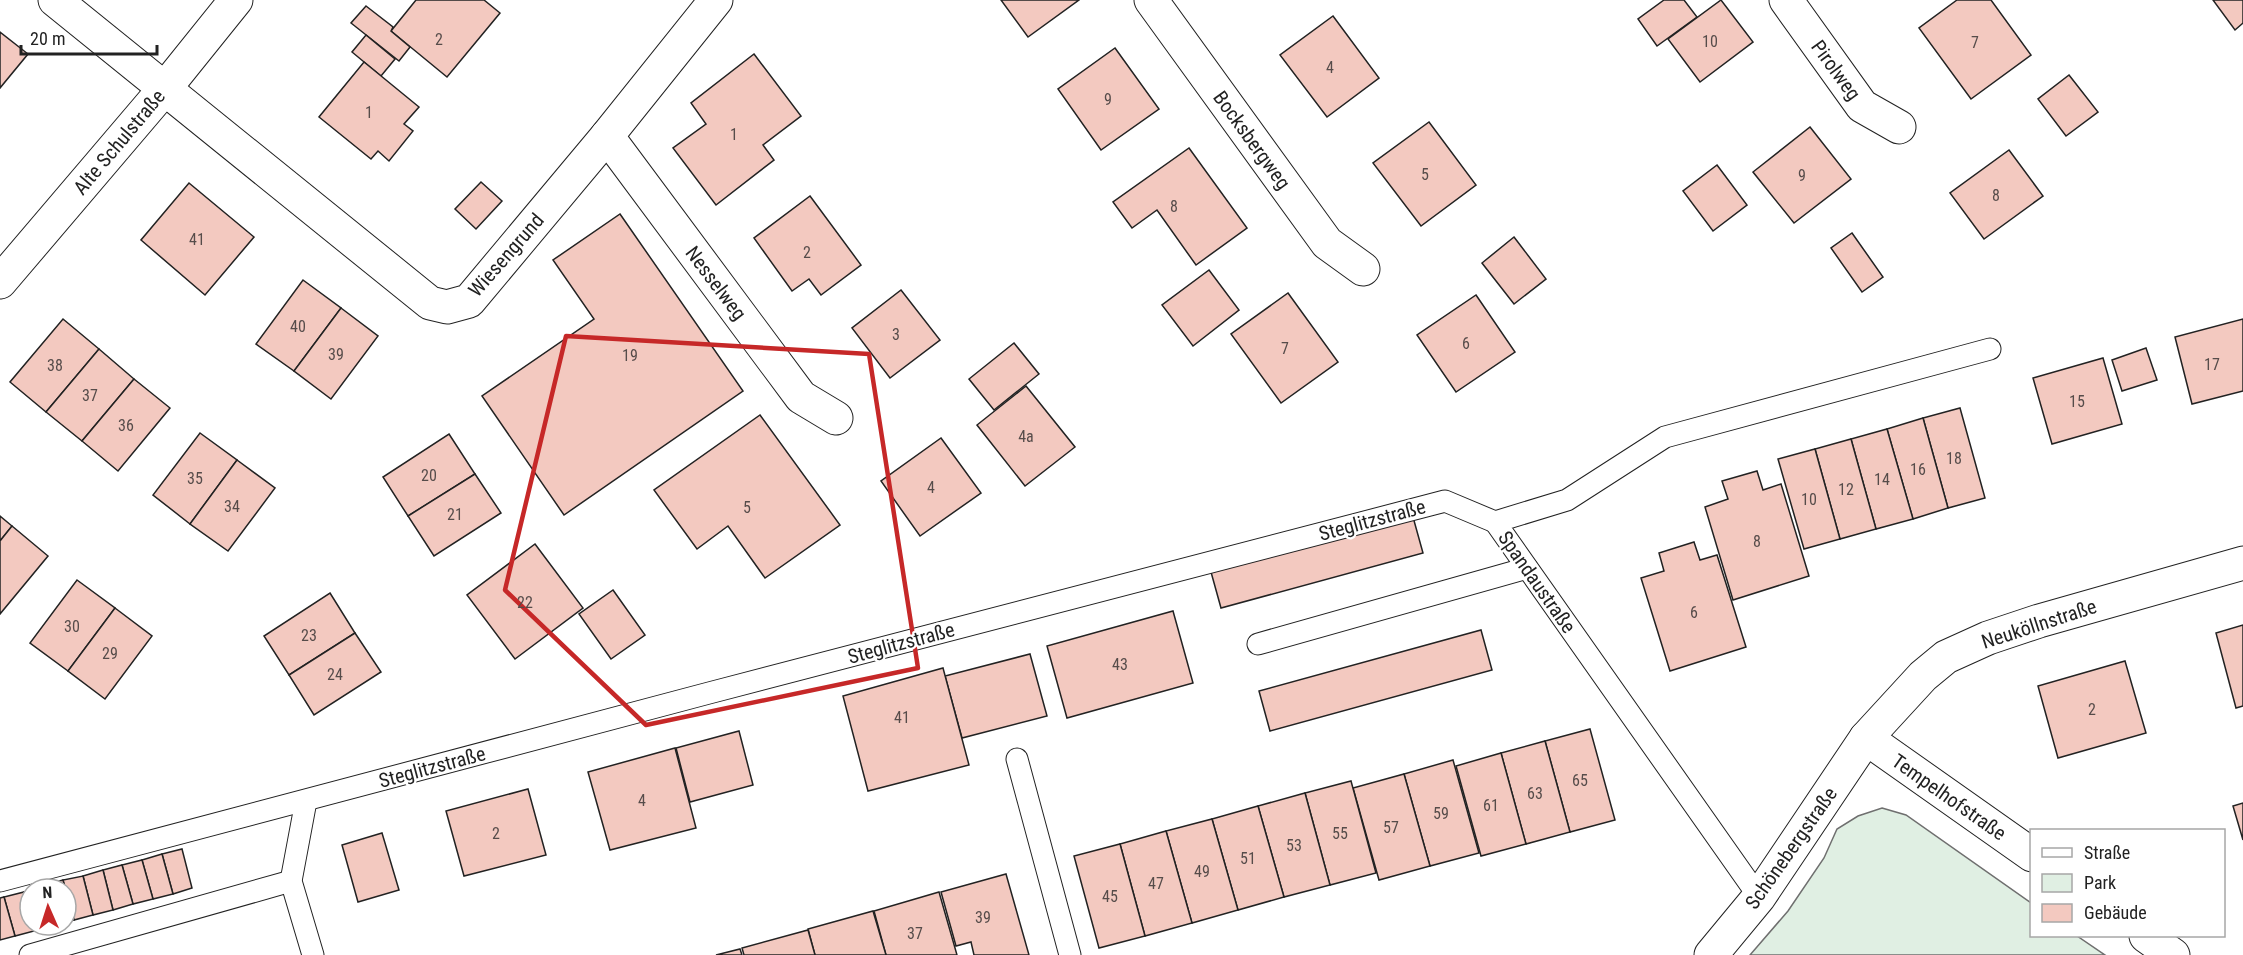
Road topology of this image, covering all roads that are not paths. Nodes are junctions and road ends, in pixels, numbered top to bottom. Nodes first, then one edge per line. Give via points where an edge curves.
1 (56, 0) edge
2 (236, 0) edge
3 (716, 0) edge
4 (1151, 0) edge
5 (1786, 0) edge
6 (166, 87) junction
7 (1899, 127) dead end
8 (607, 136) junction
9 (1363, 269) dead end
10 (0, 282) edge
11 (1990, 349) dead end
12 (836, 417) dead end
13 (1495, 522) junction
14 (2243, 563) edge
15 (1527, 568) junction
16 (1258, 644) dead end
17 (1866, 738) junction
18 (1017, 759) dead end
19 (306, 801) junction
20 (2030, 854) edge
21 (0, 881) edge
22 (291, 881) junction
23 (1759, 897) junction
24 (2147, 937) edge
25 (30, 955) edge
26 (313, 955) edge
27 (1070, 955) edge
28 (1711, 955) edge
29 (2173, 955) edge

1 - 6 street, Wiesengrund
2 - 6 street, Alte Schulstraße
3 - 8 street, Wiesengrund
4 - 9 street, Bocksbergweg via 1327,243
5 - 7 street, Pirolweg via 1862,106
6 - 8 street, Wiesengrund via 430,303 447,307 469,300
6 - 10 street, Alte Schulstraße
8 - 12 street, Nesselweg via 801,397
11 - 13 lane, Spandaustraße via 1665,436 1567,500
13 - 15 lane, Spandaustraße
13 - 19 lane, Steglitzstraße via 1446,501
14 - 17 street, Neuköllnstraße via 2039,621 1946,657 1923,676
15 - 16 lane
15 - 23 lane, Spandaustraße
17 - 20 street, Tempelhofstraße
17 - 23 street, Schönebergstraße
18 - 27 lane
19 - 21 lane, Steglitzstraße
19 - 22 lane
22 - 25 lane
22 - 26 lane
23 - 28 street, Schönebergstraße
24 - 29 street

